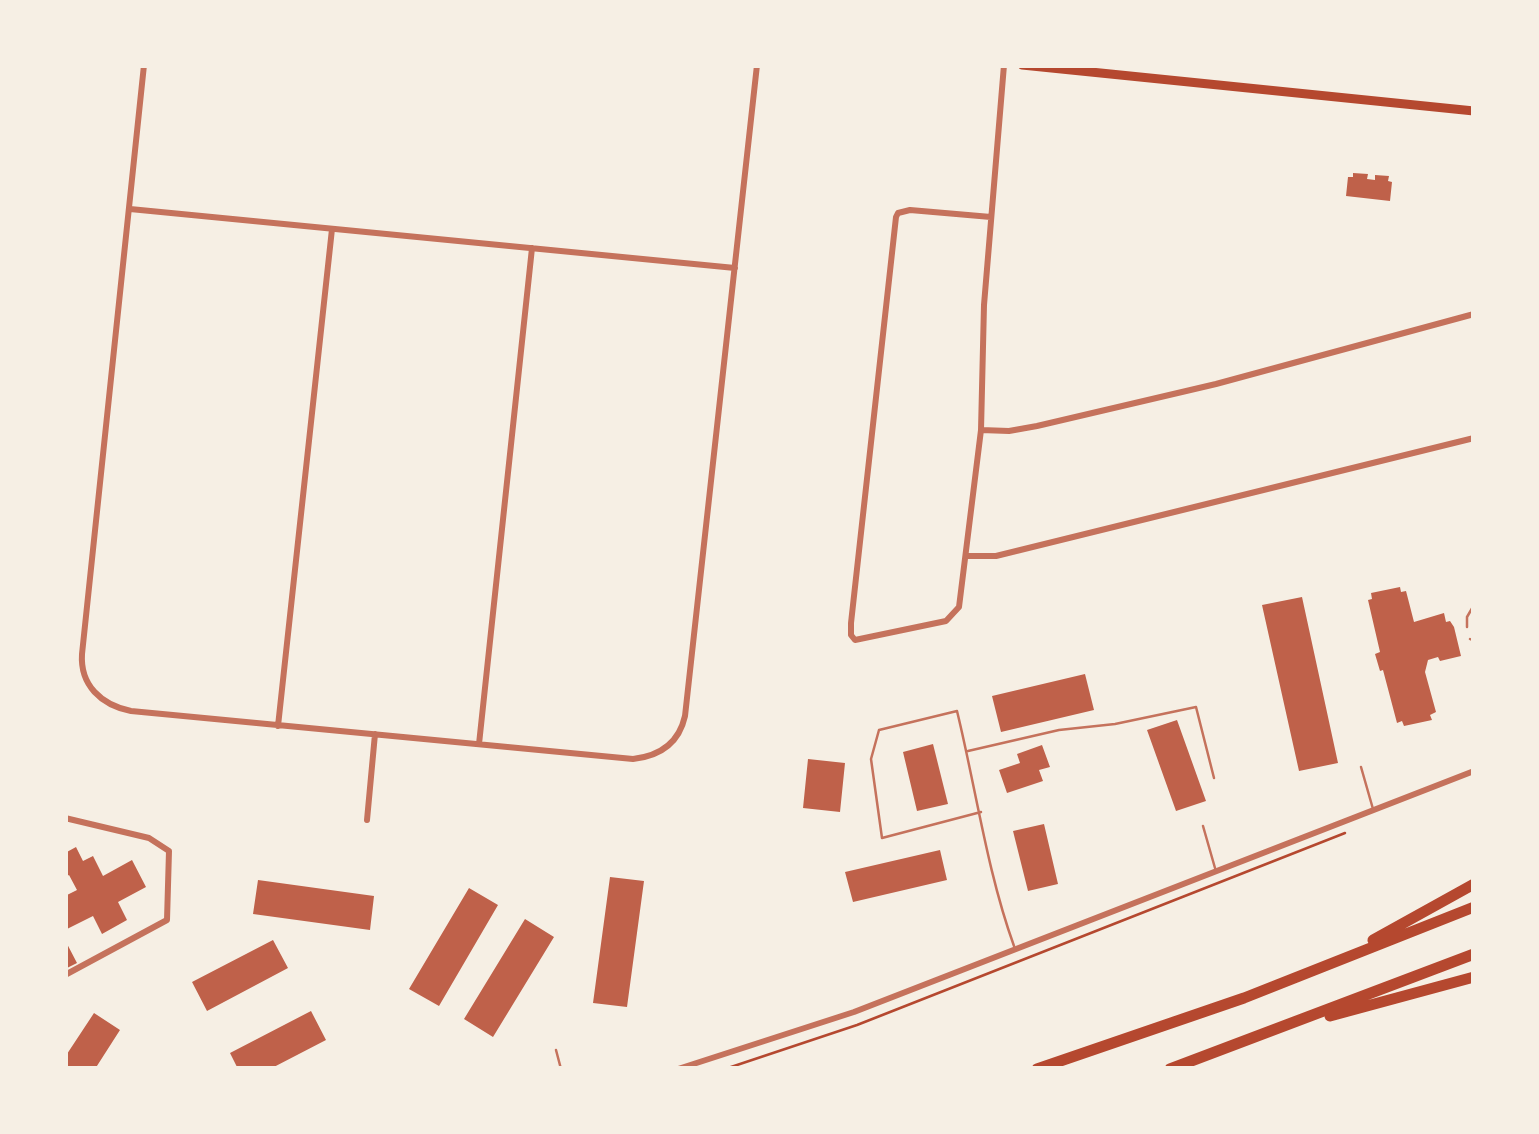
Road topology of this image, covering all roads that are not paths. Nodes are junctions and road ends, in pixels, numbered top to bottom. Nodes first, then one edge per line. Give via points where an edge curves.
1 (144, 65) edge
2 (757, 65) edge
3 (1004, 65) edge
4 (1022, 65) edge
5 (1474, 111) edge
6 (130, 209) junction
7 (991, 217) junction
8 (332, 229) junction
9 (532, 248) junction
10 (736, 268) junction
11 (1474, 314) edge
12 (981, 430) junction
13 (1474, 438) edge
14 (968, 556) junction
15 (1474, 605) edge
16 (1467, 627) dead end
17 (278, 726) junction
18 (375, 734) junction
19 (479, 744) junction
20 (967, 751) junction
21 (1361, 767) dead end
22 (1474, 771) edge
23 (1214, 778) dead end
24 (1374, 810) junction
25 (981, 812) junction
26 (65, 818) edge
27 (366, 820) dead end
28 (1204, 826) dead end
29 (1216, 871) junction
30 (1474, 884) edge
31 (1474, 907) edge
32 (1015, 949) junction
33 (1474, 954) edge
34 (1334, 961) junction
35 (65, 975) edge
36 (1474, 977) edge
37 (1282, 1028) junction
38 (556, 1050) dead end
39 (561, 1069) edge
40 (678, 1069) edge
41 (1037, 1069) edge
42 (1170, 1069) edge

1 - 6 street
2 - 10 street
3 - 7 street
4 - 5 main road
6 - 8 street
6 - 17 street via 82,670 100,698 120,709
7 - 12 street
7 - 14 street via 910,210 896,217 853,638 952,618
8 - 9 street
8 - 17 street
9 - 10 street
9 - 19 street
10 - 19 street via 680,733 661,752 633,759
11 - 12 street via 1037,426
12 - 14 street
13 - 14 street via 996,556
15 - 16 lane
17 - 18 street
18 - 19 street
18 - 27 street
20 - 23 lane via 1196,707
20 - 25 lane
20 - 25 lane via 958,711 880,730 871,759 882,838
21 - 24 lane
22 - 24 street
24 - 29 street
25 - 32 lane
26 - 35 street via 149,838 169,851 167,920
28 - 29 lane
29 - 32 street
30 - 34 highway
31 - 34 highway
32 - 40 street via 814,1026
33 - 37 highway
34 - 41 highway
36 - 37 highway
37 - 42 highway
38 - 39 lane

